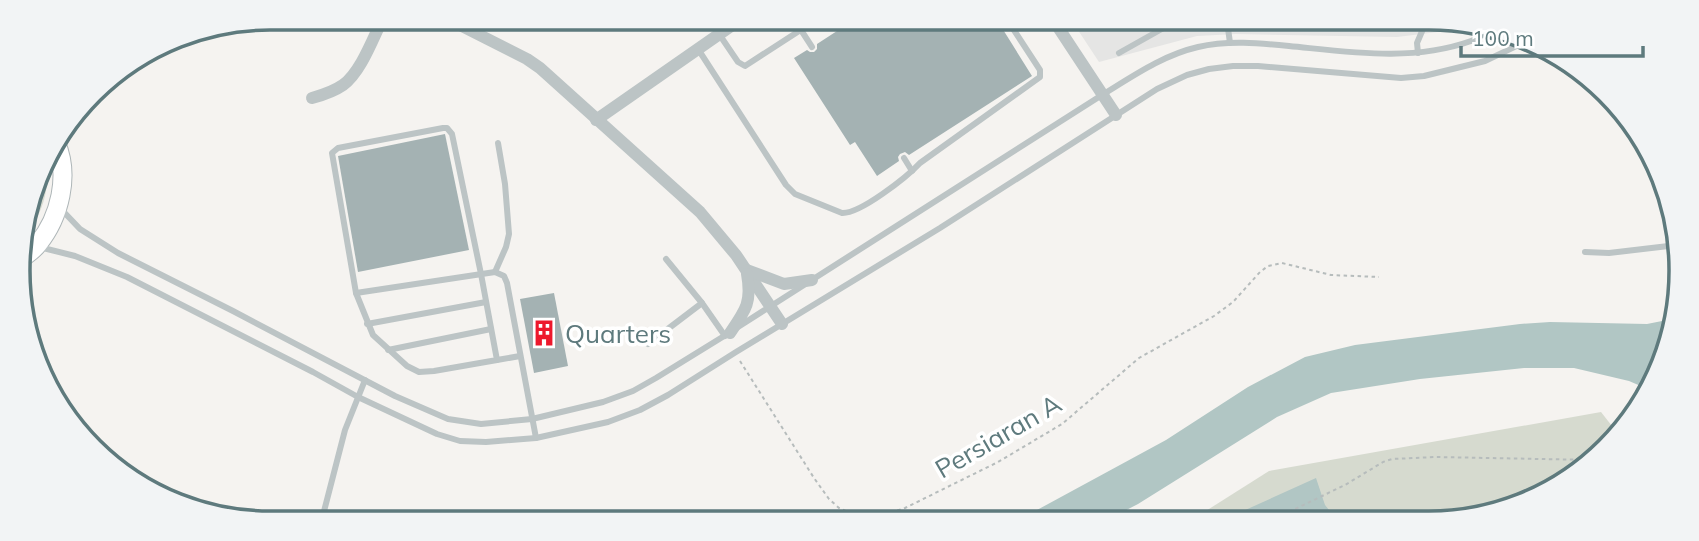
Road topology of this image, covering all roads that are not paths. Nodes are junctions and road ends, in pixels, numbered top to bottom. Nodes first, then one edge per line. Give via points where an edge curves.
1 (377, 30) edge
2 (470, 30) edge
3 (725, 30) edge
4 (801, 30) joint
5 (1014, 30) edge
6 (1061, 30) edge
7 (1160, 30) edge
8 (1228, 30) edge
9 (1423, 30) edge
10 (719, 34) junction
11 (1482, 36) edge
12 (1230, 43) junction
13 (1515, 46) edge
14 (812, 47) dead end
15 (698, 49) junction
16 (1418, 52) junction
17 (1119, 53) dead end
18 (1102, 95) junction
19 (312, 98) dead end
20 (1116, 115) junction
21 (596, 120) junction
22 (498, 143) dead end
23 (60, 155) edge
24 (904, 158) dead end
25 (912, 171) junction
26 (58, 206) junction
27 (37, 246) junction
28 (1668, 246) edge
29 (31, 251) edge
30 (1585, 252) dead end
31 (666, 259) dead end
32 (746, 270) junction
33 (495, 272) junction
34 (481, 274) junction
35 (812, 280) junction
36 (356, 293) junction
37 (486, 302) junction
38 (702, 303) junction
39 (771, 307) junction
40 (367, 324) junction
41 (782, 324) junction
42 (491, 329) junction
43 (727, 334) junction
44 (648, 344) dead end
45 (388, 349) junction
46 (520, 356) junction
47 (497, 360) junction
48 (365, 380) junction
49 (358, 397) junction
50 (532, 419) junction
51 (536, 438) junction
52 (324, 511) edge

1 - 19 street via 345,84
2 - 21 street via 540,68
3 - 10 street
4 - 10 lane via 745,66
4 - 14 lane
5 - 25 lane via 1040,77
6 - 18 street
7 - 17 lane
8 - 12 lane
9 - 16 lane
10 - 15 street
11 - 16 lane
12 - 16 lane
12 - 18 lane via 1180,51
13 - 20 lane via 1485,61 1401,78 1258,66 1209,69 1170,82
15 - 21 street
15 - 25 lane via 795,194 848,213
18 - 20 street
18 - 35 lane
20 - 41 lane
21 - 32 street via 699,212
22 - 33 lane via 509,234
23 - 26 main road
24 - 25 lane
26 - 27 main road
26 - 48 lane via 80,229 118,253
27 - 29 main road
27 - 49 lane via 127,277
28 - 30 lane
31 - 38 lane
32 - 35 street via 784,285
32 - 39 street
32 - 43 street via 750,290 745,311
33 - 34 lane
33 - 46 lane via 507,283
34 - 36 lane
34 - 36 lane via 452,134 443,128 338,148 332,153
34 - 37 lane
35 - 39 lane
36 - 40 lane
37 - 40 lane
37 - 42 lane
38 - 43 lane
38 - 44 lane
39 - 41 street
39 - 43 lane
40 - 45 lane
41 - 51 lane via 640,410
42 - 45 lane
42 - 47 lane
43 - 50 lane via 633,390
45 - 47 lane via 419,372
46 - 47 lane
46 - 50 lane
48 - 49 lane
48 - 50 lane via 448,419 481,424
49 - 51 lane via 460,441
49 - 52 lane
50 - 51 lane

